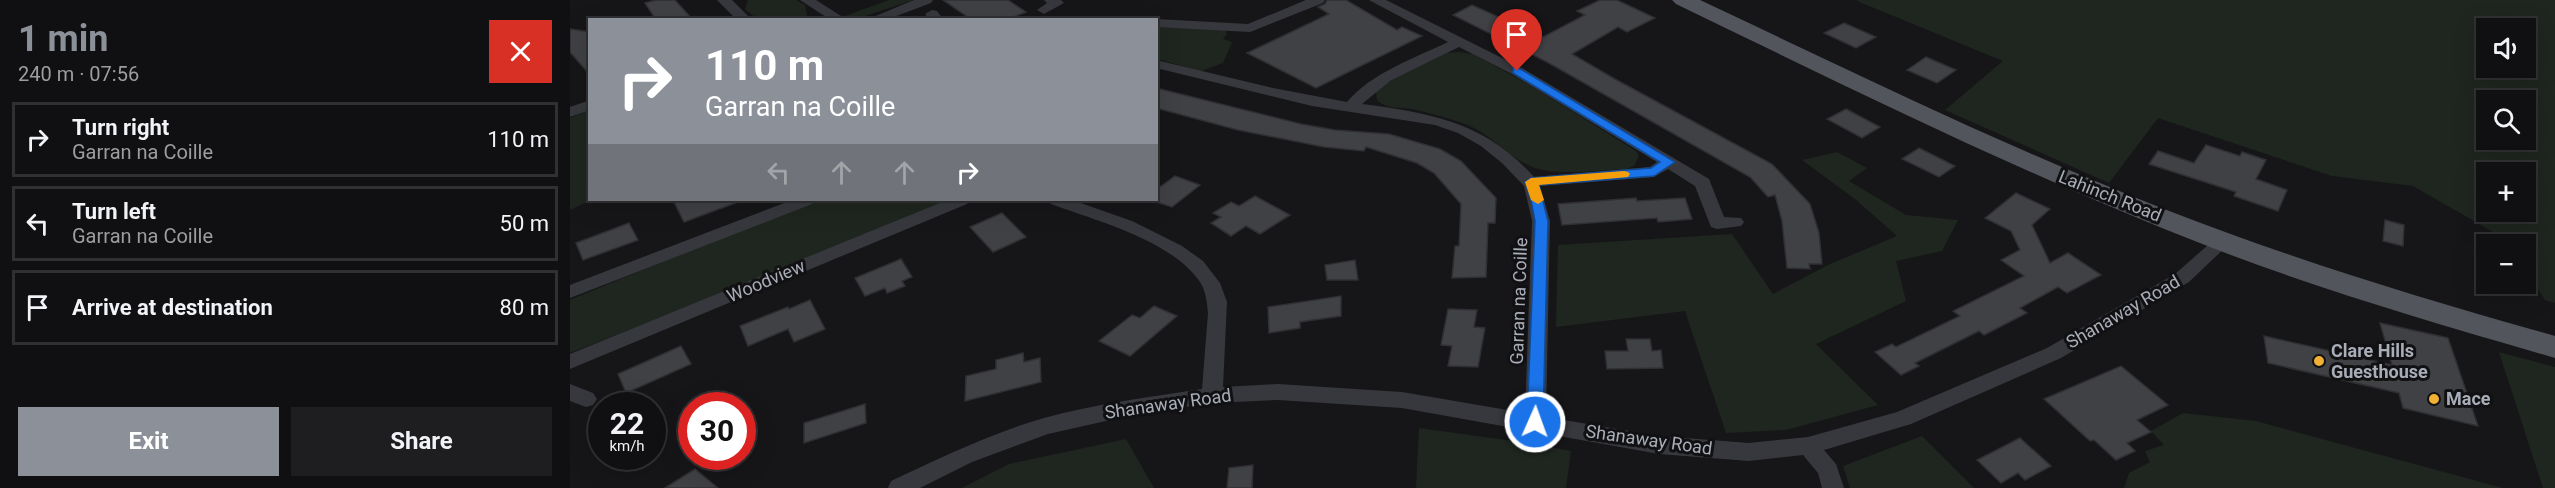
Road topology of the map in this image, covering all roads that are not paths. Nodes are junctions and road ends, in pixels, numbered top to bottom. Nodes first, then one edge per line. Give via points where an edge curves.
1 (724, 0) edge
2 (807, 0) edge
3 (925, 0) edge
4 (1318, 0) edge
5 (1376, 0) edge
6 (1683, 0) edge
7 (834, 16) dead end
8 (744, 18) edge
9 (889, 18) edge
10 (1158, 23) edge
11 (1250, 28) junction
12 (1231, 37) dead end
13 (1459, 42) junction
14 (1158, 64) edge
15 (588, 105) edge
16 (1351, 107) junction
17 (570, 112) edge
18 (1668, 162) junction
19 (1531, 182) junction
20 (803, 201) edge
21 (959, 201) edge
22 (1060, 201) edge
23 (1735, 222) dead end
24 (2222, 242) junction
25 (570, 292) edge
26 (2555, 347) edge
27 (570, 362) edge
28 (1212, 394) junction
29 (1535, 422) junction
30 (1809, 446) junction
31 (899, 488) edge
32 (1833, 488) edge

1 - 8 street
2 - 7 street
3 - 9 street
4 - 11 street
5 - 13 street
6 - 24 main road, Lahinch Road via 2052,173
10 - 11 street
11 - 12 street
13 - 16 street via 1374,84
13 - 18 street via 1517,71
14 - 16 street
15 - 17 street
16 - 19 street via 1407,114 1468,130 1488,142
18 - 19 street via 1654,172
18 - 23 street via 1703,183 1717,223
19 - 29 street, Garran na Coille via 1541,221
20 - 25 street
21 - 27 street, Woodview
22 - 28 street via 1155,238 1202,270 1217,301
24 - 26 main road, Lahinch Road
24 - 30 street, Shanaway Road via 2182,279 2054,353 1904,418
28 - 29 street, Shanaway Road via 1357,396
28 - 31 street, Shanaway Road via 1045,426 964,456
29 - 30 street, Shanaway Road via 1670,446 1749,452
30 - 32 street via 1828,470

